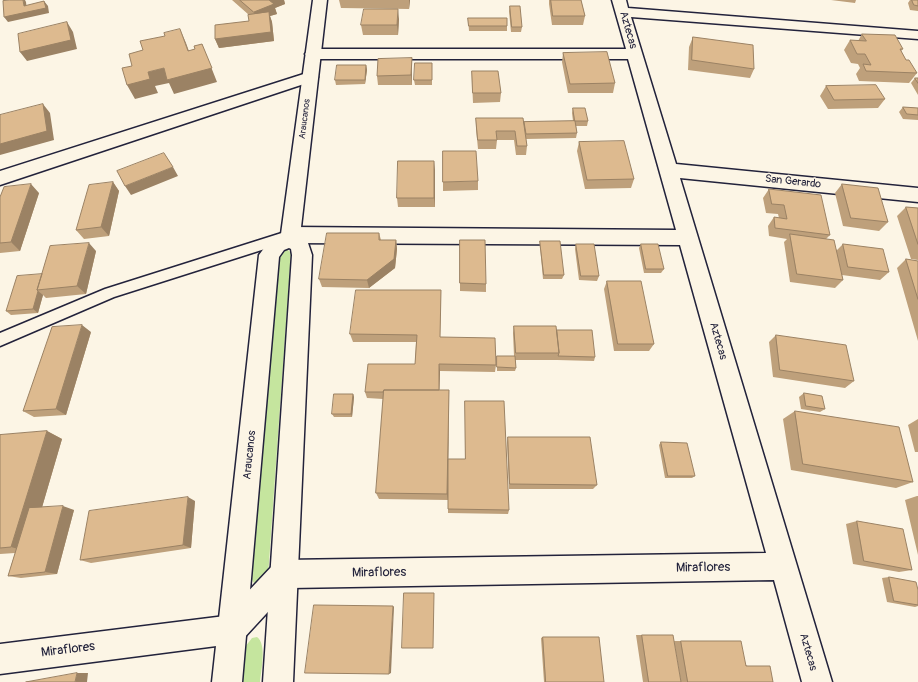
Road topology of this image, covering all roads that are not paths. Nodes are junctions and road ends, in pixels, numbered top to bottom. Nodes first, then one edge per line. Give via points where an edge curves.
1 (320, 0) edge
2 (621, 6) edge
3 (918, 35) edge
4 (313, 54) junction
5 (635, 54) junction
6 (310, 77) junction
7 (668, 170) junction
8 (0, 178) edge
9 (918, 195) edge
10 (290, 237) junction
11 (688, 238) junction
12 (0, 340) edge
13 (784, 566) junction
14 (284, 574) junction
15 (232, 630) junction
16 (0, 659) edge
17 (227, 682) edge
18 (278, 682) edge
19 (817, 682) edge

1 - 4 street, Araucanos
2 - 3 street
2 - 5 street, Aztecas
4 - 5 street
4 - 6 street, Araucanos
5 - 7 street, Aztecas
6 - 8 street
6 - 10 street, Araucanos
7 - 9 street, San Gerardo
7 - 11 street, Aztecas
10 - 11 street
10 - 12 lane via 110,293
10 - 14 street via 300,245 302,255
10 - 15 street, Araucanos via 277,245 269,255
11 - 13 street, Aztecas
13 - 14 street, Miraflores
13 - 19 street, Aztecas
14 - 15 street
14 - 18 street
15 - 16 street, Miraflores
15 - 17 street, Araucanos

